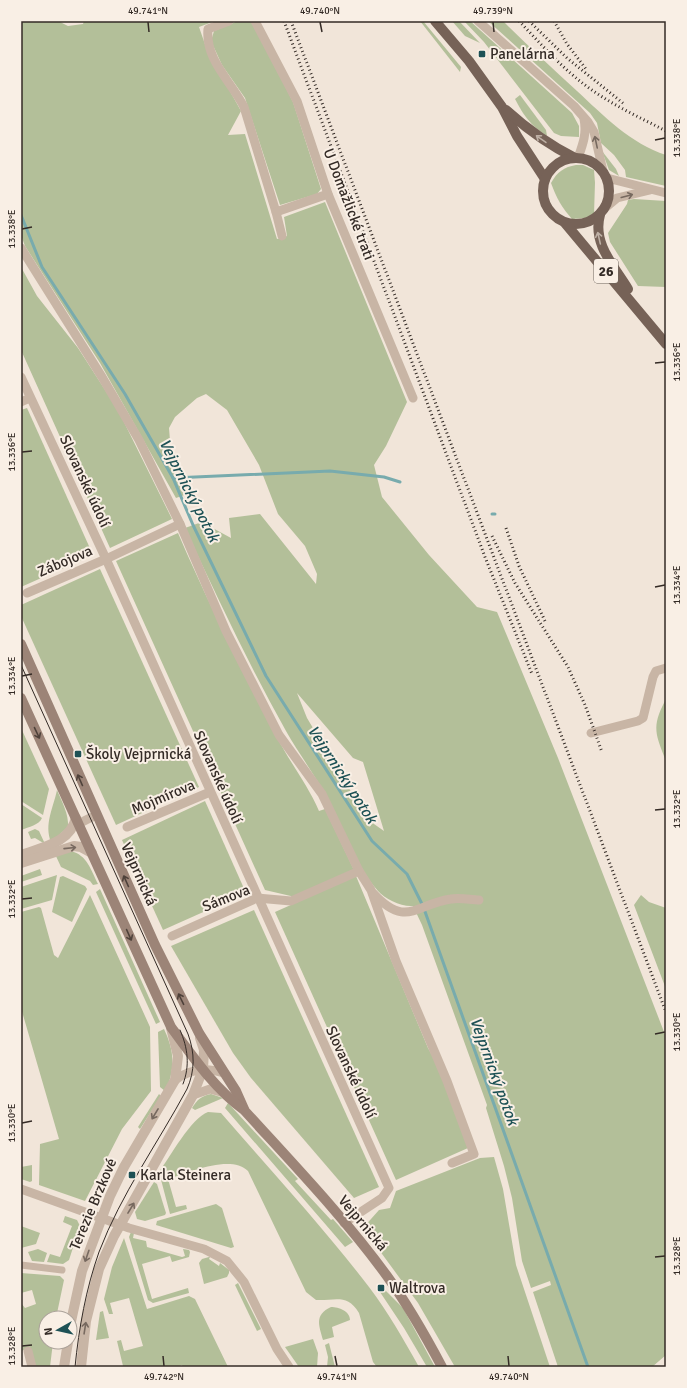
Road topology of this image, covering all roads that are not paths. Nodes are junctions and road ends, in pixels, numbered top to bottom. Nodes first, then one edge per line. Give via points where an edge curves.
1 (229, 21) edge
2 (256, 21) edge
3 (435, 21) edge
4 (478, 21) edge
5 (502, 107) junction
6 (583, 116) junction
7 (576, 158) junction
8 (605, 175) junction
9 (545, 179) junction
10 (652, 190) junction
11 (666, 193) edge
12 (328, 194) junction
13 (276, 212) junction
14 (603, 212) junction
15 (565, 223) junction
16 (282, 236) dead end
17 (21, 248) edge
18 (647, 320) junction
19 (666, 344) edge
20 (21, 377) edge
21 (30, 398) junction
22 (413, 398) dead end
23 (21, 402) edge
24 (180, 524) junction
25 (106, 559) junction
26 (26, 593) dead end
27 (21, 644) edge
28 (666, 668) edge
29 (21, 698) edge
30 (591, 733) dead end
31 (210, 792) junction
32 (96, 815) junction
33 (76, 822) junction
34 (126, 827) dead end
35 (92, 853) junction
36 (21, 855) edge
37 (21, 863) edge
38 (359, 871) junction
39 (371, 890) junction
40 (257, 898) junction
41 (479, 900) dead end
42 (172, 936) dead end
43 (171, 1027) junction
44 (199, 1033) junction
45 (203, 1069) junction
46 (224, 1073) junction
47 (175, 1080) junction
48 (224, 1093) junction
49 (193, 1095) junction
50 (244, 1110) junction
51 (452, 1162) dead end
52 (21, 1189) edge
53 (105, 1220) junction
54 (344, 1223) junction
55 (120, 1225) junction
56 (21, 1264) edge
57 (62, 1270) dead end
58 (73, 1310) edge
59 (67, 1350) edge
60 (28, 1351) dead end
61 (32, 1367) edge
62 (64, 1367) edge
63 (80, 1367) edge
64 (289, 1367) edge
65 (442, 1367) edge

1 - 13 street via 208,29 207,40 216,66 244,107
2 - 12 street, U Domažlické trati via 297,102
3 - 5 main road via 469,60
4 - 6 street
7 -> 5 main road via 549,145
5 - 9 main road
6 - 7 street via 585,137
8 -> 6 street via 594,132
7 - 8 main road via 592,161
7 - 9 main road via 567,159 554,166
8 - 10 street
8 - 14 main road, 26 via 610,194
9 - 15 main road, 26 via 543,193 547,207 555,217
10 - 11 street
14 -> 10 street via 617,198
12 - 13 street
12 - 22 street, U Domažlické trati
13 - 16 street
14 - 15 main road via 588,223
18 -> 14 main road, 26 via 601,246 598,228
15 - 18 main road, 26
17 - 24 street via 139,440
18 - 19 main road, 26
20 - 21 street, Slovanské údolí
21 - 23 street
21 - 25 street, Slovanské údolí
24 - 25 street, Zábojova
24 - 38 street via 226,631 279,735 322,794
25 - 26 street, Zábojova
25 - 31 street, Slovanské údolí
32 -> 27 main road, Vejprnická
28 - 30 street via 656,671 653,677 643,718
29 -> 33 main road, Vejprnická
31 - 34 street, Mojmírova
31 - 40 street, Slovanské údolí
32 - 33 street
44 -> 32 main road, Vejprnická via 155,945
33 - 35 main road, Vejprnická
33 - 36 street via 65,838
37 -> 35 street via 74,846
35 -> 43 main road, Vejprnická
38 - 39 street
38 - 40 street, Sámova via 291,901
39 - 41 street via 380,900 398,910 410,913 452,898
39 - 51 street via 396,961 447,1081 474,1154
40 - 42 street, Sámova
40 - 54 street, Slovanské údolí via 389,1188 382,1198
43 - 45 main road, Vejprnická
43 - 47 street, Terezie Brzkové via 178,1056
44 - 45 street, Terezie Brzkové via 204,1050
44 - 46 main road, Vejprnická
45 - 46 street
45 - 47 street via 188,1072
45 - 48 main road, Vejprnická
45 - 49 street, Terezie Brzkové
46 - 50 main road, Vejprnická
47 -> 53 street, Terezie Brzkové via 120,1175
48 - 49 street via 210,1089
48 - 50 main road, Vejprnická
55 -> 49 street, Terezie Brzkové
50 - 54 main road, Vejprnická
52 - 53 street
53 - 55 street
53 -> 58 street, Terezie Brzkové via 79,1281
54 - 65 main road, Vejprnická via 387,1276 420,1326
63 -> 55 street, Terezie Brzkové via 86,1321 96,1280
55 - 64 street via 204,1249 227,1261 244,1282 277,1349
56 - 57 street
59 - 62 street
60 - 61 street

